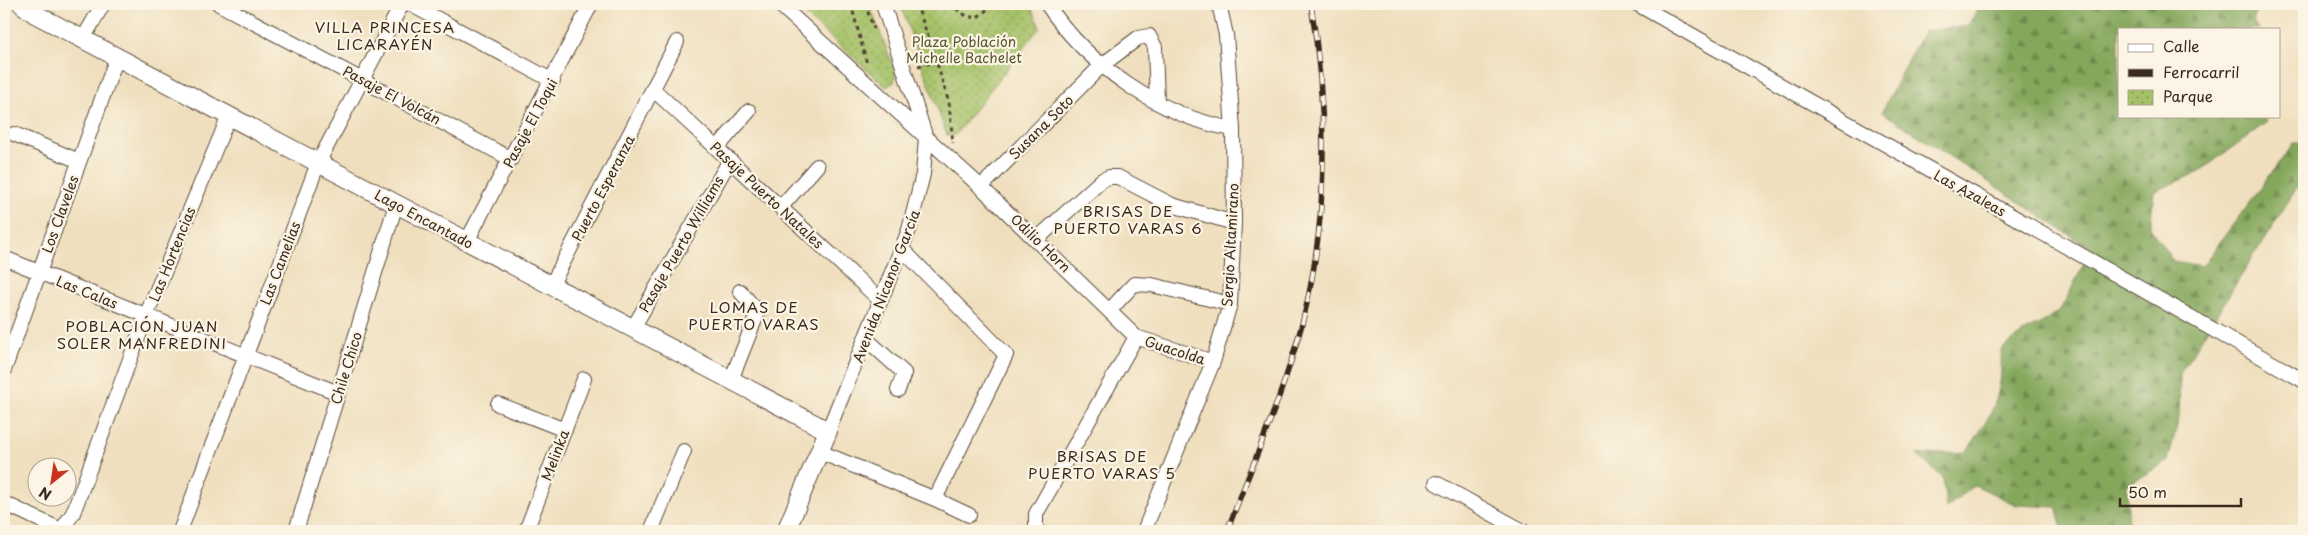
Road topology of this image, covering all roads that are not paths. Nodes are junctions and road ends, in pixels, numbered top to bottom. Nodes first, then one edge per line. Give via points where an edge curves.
1 (22, 4) edge
2 (103, 4) edge
3 (220, 4) edge
4 (402, 4) edge
5 (410, 4) edge
6 (592, 4) edge
7 (779, 4) edge
8 (883, 4) edge
9 (1048, 4) edge
10 (1219, 4) edge
11 (1637, 4) edge
12 (83, 39) junction
13 (678, 42) dead end
14 (117, 57) junction
15 (1101, 66) junction
16 (362, 79) junction
17 (553, 81) junction
18 (907, 81) junction
19 (654, 90) junction
20 (885, 101) junction
21 (1157, 102) junction
22 (749, 111) dead end
23 (228, 116) junction
24 (1233, 129) junction
25 (14, 134) dead end
26 (926, 138) junction
27 (717, 148) junction
28 (511, 159) junction
29 (730, 160) junction
30 (79, 161) junction
31 (318, 163) junction
32 (817, 166) dead end
33 (981, 187) junction
34 (396, 204) junction
35 (780, 206) junction
36 (1234, 223) junction
37 (1037, 239) junction
38 (467, 241) junction
39 (901, 248) junction
40 (4, 258) edge
41 (39, 273) junction
42 (551, 286) junction
43 (740, 291) dead end
44 (880, 300) junction
45 (1230, 304) junction
46 (1110, 310) junction
47 (146, 316) junction
48 (633, 328) junction
49 (1136, 337) junction
50 (865, 338) junction
51 (246, 356) junction
52 (1213, 362) junction
53 (4, 370) edge
54 (584, 379) dead end
55 (731, 380) junction
56 (2304, 381) edge
57 (898, 390) dead end
58 (338, 393) junction
59 (498, 404) dead end
60 (565, 430) junction
61 (828, 431) junction
62 (684, 451) dead end
63 (820, 452) junction
64 (1436, 483) dead end
65 (935, 499) junction
66 (4, 503) edge
67 (968, 515) dead end
68 (62, 531) edge
69 (180, 531) edge
70 (296, 531) edge
71 (526, 531) edge
72 (651, 531) edge
73 (786, 531) edge
74 (1036, 531) edge
75 (1144, 531) edge
76 (1523, 531) edge

1 - 12 street, Lago Encantado
2 - 12 street
3 - 16 street, Pasaje El Volcán
4 - 16 street, Las Camelias
5 - 17 street
6 - 17 street, Pasaje El Toqui
7 - 20 street, Odilio Horn
8 - 18 street, Avenida Nicanor García
9 - 15 street via 1075,40
10 - 24 street, Sergio Altamirano via 1226,35
11 - 56 street, Las Azaleas
12 - 14 street, Lago Encantado
13 - 19 street, Puerto Esperanza
14 - 23 street, Lago Encantado
14 - 30 street, Los Claveles
15 - 21 street
15 - 21 street, Susana Soto via 1138,38 1149,36 1154,47
15 - 33 street, Susana Soto
16 - 28 street, Pasaje El Volcán
16 - 31 street, Las Camelias
17 - 28 street, Pasaje El Toqui
18 - 20 street via 901,96
18 - 26 street, Avenida Nicanor García
19 - 27 street, Pasaje Puerto Natales
19 - 42 street, Puerto Esperanza
20 - 26 street, Odilio Horn
21 - 24 street via 1189,117
22 - 27 street
23 - 31 street, Lago Encantado
23 - 47 street, Las Hortencias
24 - 36 street, Sergio Altamirano
25 - 30 street
26 - 33 street, Odilio Horn
26 - 39 street, Avenida Nicanor García via 916,211
27 - 29 street, Pasaje Puerto Natales
28 - 38 street, Pasaje El Toqui
29 - 35 street, Pasaje Puerto Natales
29 - 48 street, Pasaje Puerto Williams
30 - 41 street, Los Claveles
31 - 34 street, Lago Encantado
31 - 51 street, Las Camelias
32 - 35 street
33 - 37 street, Odilio Horn
34 - 38 street, Lago Encantado
34 - 58 street, Chile Chico
35 - 44 street, Pasaje Puerto Natales
36 - 37 street via 1172,205 1118,178 1109,177
36 - 45 street, Sergio Altamirano
37 - 46 street, Odilio Horn
38 - 42 street, Lago Encantado
39 - 44 street, Avenida Nicanor García
39 - 65 street via 1006,355
40 - 41 street, Las Calas
41 - 47 street, Las Calas
41 - 53 street, Los Claveles
42 - 48 street, Lago Encantado
43 - 55 street via 758,312
44 - 50 street, Avenida Nicanor García
45 - 46 street via 1152,285 1134,284
45 - 52 street, Sergio Altamirano
46 - 49 street, Odilio Horn
47 - 51 street, Las Calas
47 - 68 street, Las Hortencias via 73,513
48 - 55 street, Lago Encantado
49 - 52 street, Guacolda
49 - 74 street via 1036,514
50 - 57 street via 904,373
50 - 61 street, Avenida Nicanor García
51 - 58 street, Las Calas
51 - 69 street, Las Camelias
52 - 75 street, Sergio Altamirano
54 - 60 street, Melinka
55 - 61 street, Lago Encantado
58 - 70 street, Chile Chico
59 - 60 street
60 - 71 street, Melinka
61 - 63 street, Avenida Nicanor García
62 - 72 street
63 - 65 street
63 - 73 street, Avenida Nicanor García
64 - 76 street
65 - 67 street
66 - 68 street

